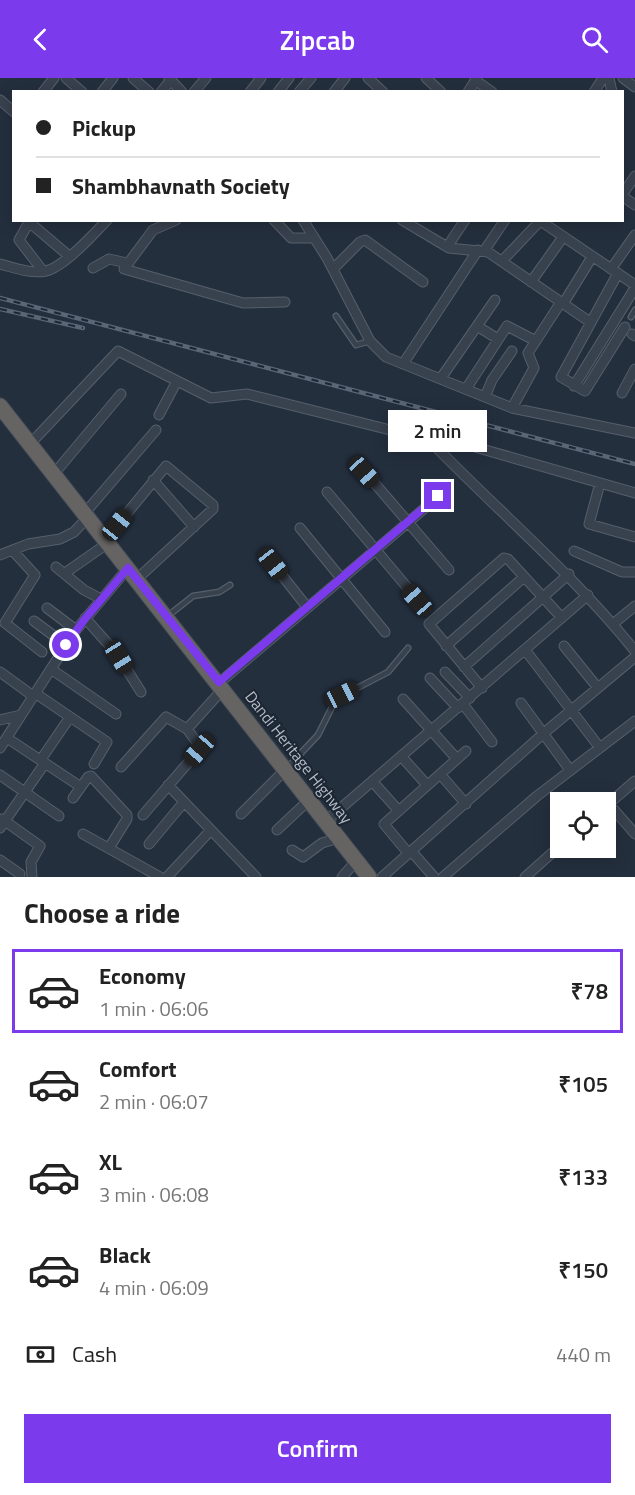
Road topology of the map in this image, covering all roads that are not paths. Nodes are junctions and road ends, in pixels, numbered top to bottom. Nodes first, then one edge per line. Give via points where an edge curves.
1 (54, 78) edge
2 (66, 78) edge
3 (113, 78) edge
4 (133, 78) edge
5 (206, 78) edge
6 (261, 78) edge
7 (289, 78) edge
8 (311, 78) edge
9 (345, 78) edge
10 (368, 78) edge
11 (426, 78) edge
12 (623, 78) edge
13 (476, 79) edge
14 (635, 87) edge
15 (45, 90) edge
16 (80, 90) edge
17 (104, 90) edge
18 (147, 90) edge
19 (196, 90) edge
20 (252, 90) edge
21 (280, 90) edge
22 (301, 90) edge
23 (335, 90) edge
24 (382, 90) edge
25 (439, 90) edge
26 (490, 90) edge
27 (0, 100) edge
28 (12, 110) edge
29 (635, 176) edge
30 (624, 192) edge
31 (93, 222) edge
32 (105, 222) edge
33 (171, 222) edge
34 (276, 222) edge
35 (304, 222) edge
36 (405, 222) edge
37 (464, 222) edge
38 (503, 222) edge
39 (538, 222) edge
40 (541, 222) edge
41 (559, 222) edge
42 (100, 228) junction
43 (553, 230) junction
44 (635, 235) edge
45 (563, 237) junction
46 (314, 238) junction
47 (447, 247) junction
48 (481, 250) junction
49 (69, 256) junction
50 (592, 257) junction
51 (502, 261) junction
52 (127, 263) junction
53 (0, 264) edge
54 (93, 268) dead end
55 (333, 269) junction
56 (43, 271) junction
57 (615, 271) junction
58 (423, 282) dead end
59 (531, 282) junction
60 (635, 286) edge
61 (495, 300) dead end
62 (285, 303) dead end
63 (562, 303) junction
64 (635, 310) edge
65 (336, 316) dead end
66 (631, 317) dead end
67 (590, 322) junction
68 (477, 326) junction
69 (630, 332) edge
70 (498, 339) junction
71 (370, 341) junction
72 (536, 341) junction
73 (512, 351) dead end
74 (403, 364) junction
75 (635, 369) edge
76 (441, 378) junction
77 (177, 381) junction
78 (574, 386) junction
79 (466, 388) junction
80 (622, 393) dead end
81 (122, 394) dead end
82 (485, 397) junction
83 (0, 406) edge
84 (512, 408) junction
85 (159, 415) dead end
86 (156, 430) dead end
87 (635, 433) edge
88 (431, 442) junction
89 (30, 444) junction
90 (364, 472) dead end
91 (54, 475) junction
92 (153, 480) junction
93 (600, 483) junction
94 (327, 492) dead end
95 (635, 493) edge
96 (438, 496) dead end
97 (86, 516) junction
98 (408, 521) junction
99 (194, 527) junction
100 (300, 528) dead end
101 (635, 537) edge
102 (107, 542) junction
103 (13, 550) junction
104 (374, 550) junction
105 (574, 551) dead end
106 (0, 555) edge
107 (273, 564) dead end
108 (56, 567) dead end
109 (449, 570) dead end
110 (635, 572) edge
111 (66, 573) junction
112 (132, 573) junction
113 (569, 574) junction
114 (524, 578) junction
115 (340, 580) junction
116 (230, 585) dead end
117 (588, 595) junction
118 (544, 598) junction
119 (101, 599) junction
120 (417, 600) dead end
121 (635, 606) edge
122 (307, 607) junction
123 (47, 608) dead end
124 (167, 617) junction
125 (86, 618) junction
126 (562, 618) junction
127 (34, 621) dead end
128 (613, 624) junction
129 (76, 630) junction
130 (385, 632) dead end
131 (66, 645) junction
132 (446, 645) junction
133 (564, 646) dead end
134 (408, 648) dead end
135 (526, 651) junction
136 (635, 651) edge
137 (42, 652) dead end
138 (635, 657) edge
139 (464, 667) junction
140 (51, 669) junction
141 (0, 672) edge
142 (445, 672) dead end
143 (430, 678) dead end
144 (221, 686) junction
145 (482, 688) junction
146 (598, 688) junction
147 (141, 692) dead end
148 (34, 694) junction
149 (403, 699) dead end
150 (464, 703) junction
151 (521, 703) dead end
152 (570, 711) junction
153 (116, 714) dead end
154 (21, 715) junction
155 (70, 717) junction
156 (0, 720) edge
157 (635, 721) edge
158 (187, 729) junction
159 (433, 729) junction
160 (544, 733) junction
161 (7, 738) junction
162 (492, 742) dead end
163 (0, 748) edge
164 (600, 748) junction
165 (466, 752) dead end
166 (401, 756) junction
167 (457, 759) junction
168 (45, 763) junction
169 (94, 764) dead end
170 (122, 767) dead end
171 (285, 770) junction
172 (570, 770) junction
173 (440, 774) junction
174 (0, 775) edge
175 (372, 781) junction
176 (635, 781) edge
177 (168, 785) junction
178 (427, 785) junction
179 (81, 787) junction
180 (26, 792) junction
181 (616, 797) edge
182 (73, 798) dead end
183 (309, 800) junction
184 (184, 802) junction
185 (466, 804) junction
186 (399, 811) junction
187 (241, 814) dead end
188 (616, 814) edge
189 (142, 815) dead end
190 (58, 816) dead end
191 (326, 821) junction
192 (2, 822) edge
193 (211, 830) junction
194 (278, 830) dead end
195 (83, 834) dead end
196 (635, 834) edge
197 (339, 838) junction
198 (149, 844) dead end
199 (109, 848) junction
200 (292, 850) dead end
201 (410, 853) junction
202 (550, 855) edge
203 (0, 860) edge
204 (356, 861) junction
205 (20, 874) dead end
206 (32, 877) edge
207 (163, 877) edge
208 (256, 877) edge
209 (342, 877) edge
210 (369, 877) edge
211 (382, 877) edge
212 (434, 877) edge
213 (443, 877) edge
214 (525, 877) edge

1 - 15 street
2 - 16 street
3 - 17 street
4 - 18 street
5 - 19 street
6 - 20 street
7 - 21 street
8 - 22 street
9 - 23 street
10 - 24 street
11 - 25 street
12 - 14 street
13 - 26 street
27 - 28 street
29 - 30 street
31 - 42 street
32 - 42 street
33 - 52 street via 153,230
34 - 46 street via 291,238
35 - 46 street
36 - 47 street
37 - 47 street
38 - 48 street
39 - 51 street
40 - 43 street
41 - 43 street
42 - 49 street
43 - 45 street
44 - 57 street
45 - 50 street
45 - 59 street
46 - 55 street
47 - 48 street
48 - 51 street
48 - 74 street
49 - 56 street
49 - 56 street via 29,222 19,240
50 - 57 street
50 - 63 street
51 - 59 street
52 - 54 street via 109,259
52 - 62 street via 126,271 243,303
53 - 56 street
55 - 58 street via 365,240
55 - 71 street
57 - 60 street
57 - 67 street
59 - 63 street
60 - 78 street
61 - 68 street
63 - 67 street
63 - 72 street
64 - 66 lane
65 - 71 lane via 356,345
67 - 78 street via 560,374
68 - 70 street
68 - 76 street
69 - 78 street via 585,391
70 - 72 street via 509,326
70 - 79 street
71 - 74 street via 386,357
72 - 84 street via 527,355 534,368
73 - 82 street
74 - 76 street
75 - 80 street
76 - 79 street
77 - 85 street
77 - 88 street via 211,398 247,394
77 - 89 street via 118,351
79 - 82 street
81 - 91 street
82 - 84 street
83 - 89 highway, Dandi Heritage Highway
84 - 87 street
86 - 97 street
88 - 93 street via 454,441
88 - 113 street via 497,510
89 - 91 highway, Dandi Heritage Highway
90 - 98 street
91 - 97 highway, Dandi Heritage Highway
92 - 99 street
92 - 99 street via 170,466 213,505
92 - 102 street
93 - 95 street
93 - 101 street via 589,524
94 - 104 street
96 - 98 street
97 - 102 highway, Dandi Heritage Highway
97 - 103 street via 74,532 60,539
98 - 104 street
98 - 109 street
99 - 112 street
100 - 115 street
102 - 111 street
102 - 112 highway, Dandi Heritage Highway
103 - 106 street
103 - 137 street via 35,575 5,623
104 - 115 street
104 - 120 street
105 - 110 street via 622,572
107 - 122 street
108 - 111 street
111 - 119 street
112 - 119 street
112 - 124 highway, Dandi Heritage Highway
113 - 117 street
113 - 118 street
114 - 118 street
114 - 132 street
114 - 132 street via 506,557 495,565 429,624
115 - 122 street
115 - 130 street
116 - 124 lane via 219,592 193,596
117 - 126 street
117 - 128 street
118 - 126 street
118 - 139 street
119 - 125 street
121 - 128 street
122 - 144 street
123 - 129 street
124 - 144 highway, Dandi Heritage Highway
125 - 129 street
125 - 147 street via 117,654
126 - 135 street
127 - 131 street
128 - 136 street
129 - 131 street
131 - 140 street
132 - 139 street
133 - 146 street
134 - 171 lane via 388,672 336,699 318,735
135 - 145 street
135 - 152 street
138 - 146 street
139 - 145 street
140 - 148 street
140 - 153 street
141 - 148 street
142 - 150 street
143 - 150 street
144 - 158 street
144 - 171 highway, Dandi Heritage Highway
145 - 150 street
146 - 152 street
148 - 154 street
148 - 155 street
149 - 159 street
150 - 159 street
150 - 162 street
151 - 160 street
152 - 160 street
152 - 164 street
154 - 156 street
154 - 161 street
155 - 168 street via 42,758
155 - 169 street via 107,742
157 - 164 street
158 - 170 street via 166,717
158 - 177 street via 199,750
159 - 166 street
159 - 167 street
160 - 172 street
160 - 185 street
161 - 163 street
161 - 168 street
164 - 172 street
165 - 167 street
166 - 175 street
166 - 178 street
167 - 173 street
168 - 179 street
168 - 180 street
171 - 183 highway, Dandi Heritage Highway
171 - 187 street
172 - 213 street
173 - 178 street
173 - 185 street
174 - 180 street
175 - 186 street
175 - 191 street
176 - 181 street
177 - 184 street
177 - 189 street
178 - 186 street
179 - 182 street
179 - 199 street via 92,776 128,817
180 - 190 street
180 - 192 street
183 - 191 highway, Dandi Heritage Highway
183 - 194 street
184 - 193 street
184 - 198 street
185 - 201 street
186 - 201 street via 384,824
188 - 196 street
191 - 197 highway, Dandi Heritage Highway
192 - 206 street via 40,846 31,862
193 - 207 street
193 - 208 street
195 - 199 street
197 - 200 street via 322,843 303,857
197 - 204 highway, Dandi Heritage Highway
199 - 207 street
201 - 211 street
201 - 212 street
202 - 214 street
203 - 205 street
204 - 209 street
204 - 210 highway, Dandi Heritage Highway

